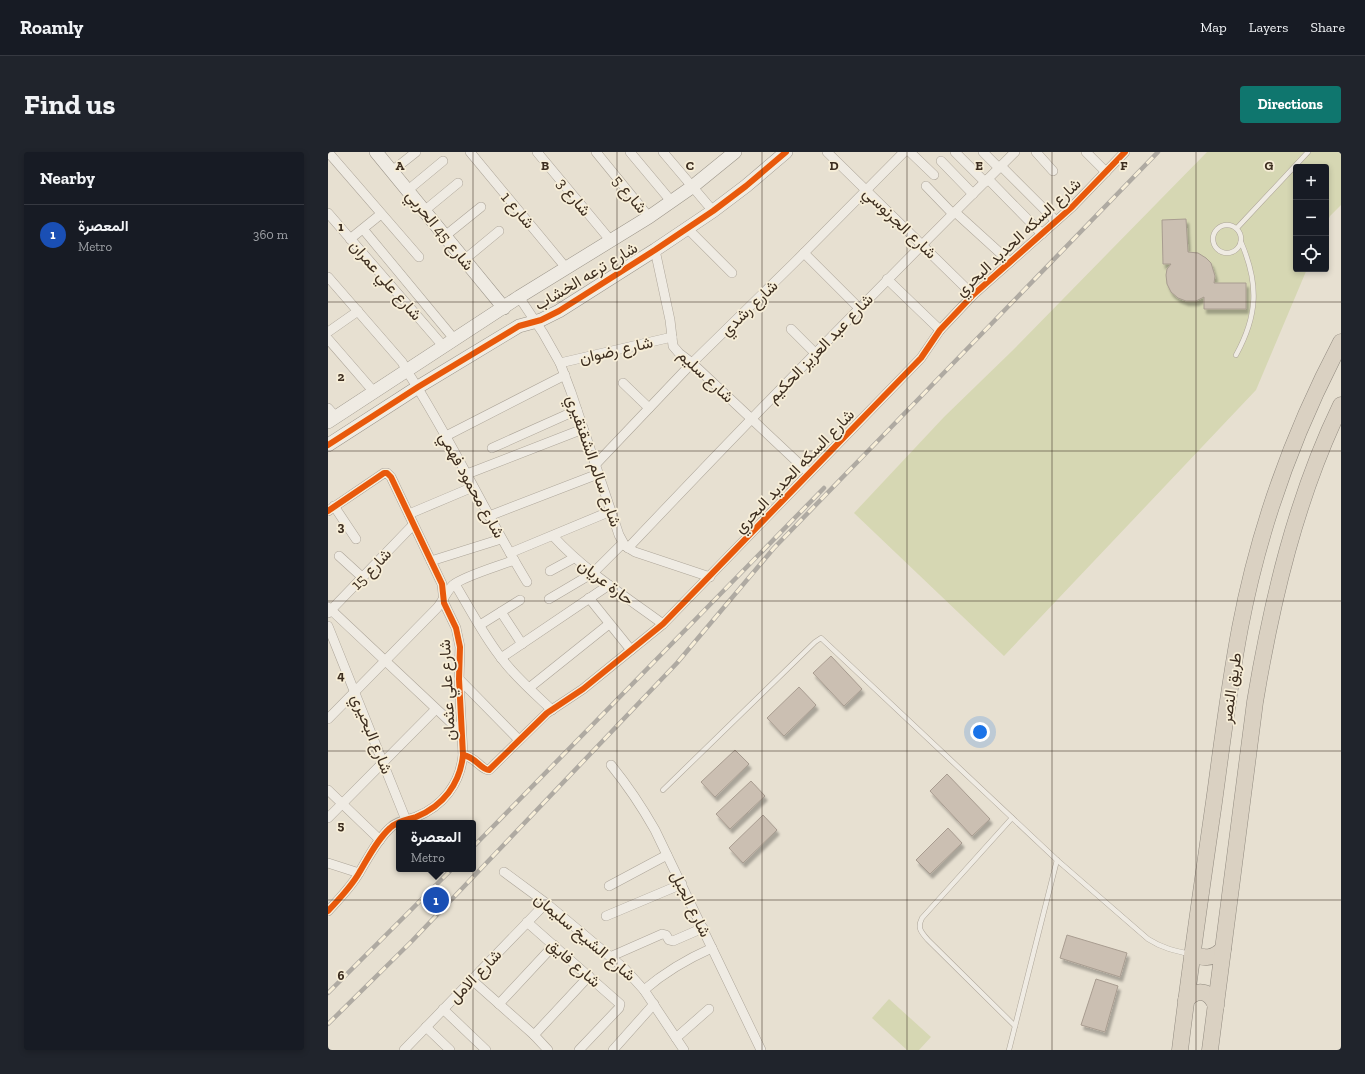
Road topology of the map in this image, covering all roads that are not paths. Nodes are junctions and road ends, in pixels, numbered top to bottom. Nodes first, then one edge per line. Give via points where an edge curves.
1 (328, 152) edge
2 (376, 152) edge
3 (416, 152) edge
4 (470, 152) edge
5 (537, 152) edge
6 (596, 152) edge
7 (630, 152) edge
8 (662, 152) edge
9 (786, 152) edge
10 (827, 152) edge
11 (904, 152) edge
12 (910, 152) edge
13 (955, 152) edge
14 (983, 152) edge
15 (1015, 152) edge
16 (1036, 152) edge
17 (1086, 152) edge
18 (1125, 152) edge
19 (1308, 152) edge
20 (727, 154) edge
21 (443, 161) dead end
22 (941, 161) dead end
23 (1000, 167) junction
24 (392, 171) junction
25 (1053, 171) dead end
26 (1106, 172) junction
27 (934, 176) dead end
28 (987, 180) junction
29 (458, 183) dead end
30 (926, 186) dead end
31 (692, 187) junction
32 (408, 190) junction
33 (866, 190) junction
34 (973, 194) junction
35 (671, 202) junction
36 (480, 207) dead end
37 (424, 211) junction
38 (713, 211) junction
39 (328, 213) edge
40 (954, 213) junction
41 (382, 214) junction
42 (650, 217) junction
43 (1056, 221) junction
44 (687, 228) junction
45 (1237, 228) junction
46 (362, 229) junction
47 (499, 231) dead end
48 (1042, 234) junction
49 (445, 236) junction
50 (350, 239) junction
51 (611, 241) junction
52 (1242, 242) junction
53 (922, 245) junction
54 (655, 250) junction
55 (804, 253) junction
56 (419, 257) dead end
57 (464, 260) junction
58 (1010, 262) junction
59 (567, 269) junction
60 (732, 273) dead end
61 (328, 277) edge
62 (887, 279) junction
63 (973, 295) junction
64 (520, 297) junction
65 (504, 308) junction
66 (859, 308) junction
67 (358, 311) junction
68 (536, 321) junction
69 (791, 329) dead end
70 (940, 330) junction
71 (328, 332) edge
72 (672, 337) junction
73 (328, 339) edge
74 (1341, 342) edge
75 (449, 344) junction
76 (815, 353) junction
77 (1236, 355) dead end
78 (560, 363) junction
79 (692, 363) junction
80 (407, 371) junction
81 (565, 375) junction
82 (623, 383) dead end
83 (418, 387) junction
84 (374, 392) junction
85 (1341, 405) edge
86 (649, 408) junction
87 (576, 410) junction
88 (331, 416) edge
89 (751, 418) junction
90 (583, 429) junction
91 (446, 436) junction
92 (328, 445) edge
93 (492, 448) dead end
94 (595, 465) junction
95 (809, 473) junction
96 (467, 474) junction
97 (598, 474) junction
98 (473, 487) junction
99 (331, 509) edge
100 (611, 512) junction
101 (409, 514) junction
102 (488, 516) junction
103 (413, 525) junction
104 (553, 536) junction
105 (356, 539) dead end
106 (501, 539) junction
107 (625, 545) junction
108 (339, 556) dead end
109 (512, 557) junction
110 (574, 558) junction
111 (431, 561) junction
112 (550, 571) dead end
113 (592, 573) junction
114 (362, 577) junction
115 (710, 577) junction
116 (527, 582) dead end
117 (455, 584) junction
118 (608, 585) junction
119 (589, 598) junction
120 (549, 599) dead end
121 (444, 600) junction
122 (520, 600) dead end
123 (329, 610) edge
124 (501, 612) junction
125 (480, 624) junction
126 (609, 624) junction
127 (663, 624) junction
128 (328, 626) edge
129 (522, 644) junction
130 (631, 650) junction
131 (501, 658) junction
132 (385, 660) junction
133 (459, 679) junction
134 (529, 688) junction
135 (355, 692) junction
136 (436, 709) junction
137 (552, 710) junction
138 (328, 719) edge
139 (461, 732) junction
140 (519, 740) junction
141 (463, 755) junction
142 (383, 762) junction
143 (610, 765) dead end
144 (328, 790) edge
145 (664, 790) dead end
146 (342, 804) junction
147 (328, 818) edge
148 (1012, 818) junction
149 (406, 820) joint
150 (396, 824) edge
151 (380, 840) junction
152 (667, 855) junction
153 (1057, 860) junction
154 (328, 863) edge
155 (504, 872) dead end
156 (359, 873) junction
157 (682, 884) junction
158 (609, 886) dead end
159 (546, 903) junction
160 (328, 911) edge
161 (606, 916) dead end
162 (527, 922) junction
163 (703, 928) junction
164 (554, 945) junction
165 (712, 948) junction
166 (1223, 949) junction
167 (1192, 954) junction
168 (612, 956) junction
169 (589, 976) junction
170 (472, 980) junction
171 (644, 990) junction
172 (1186, 1000) junction
173 (499, 1004) junction
174 (654, 1004) junction
175 (1216, 1006) junction
176 (709, 1009) dead end
177 (443, 1010) junction
178 (1015, 1026) junction
179 (426, 1027) junction
180 (534, 1035) junction
181 (676, 1038) junction
182 (404, 1050) edge
183 (450, 1050) edge
184 (486, 1050) edge
185 (548, 1050) edge
186 (579, 1050) edge
187 (613, 1050) edge
188 (684, 1050) edge
189 (761, 1050) edge
190 (1009, 1050) edge
191 (1180, 1050) edge
192 (1210, 1050) edge

1 - 41 street
2 - 24 street, شارع 45 الحربي
3 - 24 street
4 - 59 street, شارع 1
5 - 51 street, شارع 3
6 - 42 street, شارع 5
7 - 35 street
8 - 31 street
9 - 38 street, شارع ترعه الخشاب
10 - 33 street, شارع الجرنوسي
11 - 33 street, شارع رشدي
12 - 27 street
13 - 28 street
14 - 23 street
15 - 23 street, شارع عبد العزيز الحكيم
16 - 25 street
17 - 26 street
18 - 26 street, شارع السكه الحديد البحري
19 - 45 lane
20 - 31 street, شارع ترعه الخشاب
21 - 32 street
22 - 34 street
23 - 28 street, شارع عبد العزيز الحكيم
23 - 43 street
24 - 32 street, شارع 45 الحربي
26 - 43 street, شارع السكه الحديد البحري
28 - 34 street, شارع عبد العزيز الحكيم
28 - 48 street
29 - 37 street
30 - 40 street
31 - 35 street, شارع ترعه الخشاب
31 - 38 street
32 - 37 street, شارع 45 الحربي
33 - 53 street, شارع الجرنوسي
33 - 55 street, شارع رشدي
34 - 40 street, شارع عبد العزيز الحكيم
35 - 42 street, شارع ترعه الخشاب
36 - 49 street
37 - 49 street, شارع 45 الحربي
38 - 44 street, شارع ترعه الخشاب
39 - 50 street, شارع علي عمران
40 - 53 street, شارع عبد العزيز الحكيم
40 - 58 street
41 - 46 street
41 - 56 street
42 - 51 street, شارع ترعه الخشاب
43 - 48 street, شارع السكه الحديد البحري
44 - 54 street, شارع ترعه الخشاب
44 - 60 street
45 - 52 lane
45 - 52 lane via 1231,225 1218,228 1214,233 1215,247 1226,254 1239,248
46 - 50 street
46 - 75 street
47 - 57 street
48 - 58 street, شارع السكه الحديد البحري
49 - 57 street, شارع 45 الحربي
50 - 75 street, شارع علي عمران
51 - 59 street, شارع ترعه الخشاب
52 - 77 lane via 1252,274 1254,296 1250,324
53 - 62 street, شارع عبد العزيز الحكيم
53 - 63 street, شارع الجرنوسي
54 - 68 street, شارع ترعه الخشاب via 559,311
54 - 72 street, شارع سليم
55 - 66 street
55 - 79 street, شارع رشدي
57 - 65 street, شارع 45 الحربي
58 - 63 street, شارع السكه الحديد البحري
59 - 64 street, شارع ترعه الخشاب
61 - 67 street, شارع محمود فهمي
62 - 66 street, شارع عبد العزيز الحكيم
62 - 70 street
63 - 70 street, شارع السكه الحديد البحري
64 - 65 street, شارع ترعه الخشاب
64 - 68 street, شارع سالم الشقنقيري
65 - 75 street, شارع ترعه الخشاب
66 - 76 street, شارع عبد العزيز الحكيم
67 - 71 street
67 - 80 street, شارع محمود فهمي
68 - 78 street, شارع سالم الشقنقيري
68 - 83 street, شارع ترعه الخشاب via 518,326
69 - 76 street
70 - 95 street, شارع السكه الحديد البحري via 921,358
72 - 78 street, شارع رضوان
72 - 79 street, شارع سليم via 676,350
73 - 84 street
74 - 167 highway, طريق النصر via 1306,414 1285,466 1253,573 1230,682
75 - 80 street, شارع ترعه الخشاب
76 - 89 street, شارع عبد العزيز الحكيم
78 - 81 street, شارع سالم الشقنقيري
79 - 86 street, شارع رشدي
79 - 89 street, شارع سليم
80 - 83 street, شارع محمود فهمي
80 - 84 street, شارع ترعه الخشاب
81 - 87 street, شارع سالم الشقنقيري
81 - 91 street
82 - 86 street
83 - 91 street, شارع محمود فهمي
83 - 92 street, شارع ترعه الخشاب
84 - 88 street, شارع ترعه الخشاب
85 - 166 highway, طريق النصر via 1297,517 1272,609 1255,702
86 - 94 street, شارع رشدي
87 - 90 street, شارع سالم الشقنقيري
87 - 93 street
89 - 95 street, شارع سليم
89 - 107 street, شارع عبد العزيز الحكيم
90 - 94 street, شارع سالم الشقنقيري
90 - 96 street
91 - 96 street, شارع محمود فهمي
94 - 97 street, شارع سالم الشقنقيري
95 - 115 street, شارع السكه الحديد البحري
96 - 98 street, شارع محمود فهمي
97 - 100 street, شارع سالم الشقنقيري
97 - 102 street
98 - 101 street
98 - 102 street, شارع محمود فهمي
99 - 101 street, شارع علي عثمان via 387,473
99 - 105 street
100 - 104 street
100 - 107 street, شارع سالم الشقنقيري
101 - 103 street, شارع علي عثمان
102 - 106 street, شارع محمود فهمي
103 - 111 street, شارع علي عثمان
103 - 114 street, شارع 15
104 - 109 street
104 - 110 street, حارة عريان
106 - 109 street, شارع محمود فهمي
106 - 111 street
107 - 113 street, شارع عبد العزيز الحكيم
107 - 115 street via 634,552
108 - 114 street
109 - 116 street, شارع محمود فهمي
109 - 117 street
110 - 112 street
110 - 113 street, حارة عريان
111 - 121 street, شارع علي عثمان via 442,584
113 - 118 street, حارة عريان
113 - 120 street, شارع عبد العزيز الحكيم
114 - 123 street, شارع 15
115 - 127 street, شارع السكه الحديد البحري
117 - 121 street
117 - 125 street
118 - 119 street
118 - 127 street, حارة عريان
119 - 126 street
119 - 129 street
121 - 132 street
121 - 133 street, شارع علي عثمان via 459,637
122 - 124 street
123 - 132 street
124 - 125 street
124 - 129 street
125 - 131 street
126 - 130 street
126 - 134 street
127 - 130 street, شارع السكه الحديد البحري
128 - 135 street, شارع البحيري
129 - 131 street
130 - 137 street, شارع السكه الحديد البحري via 583,689
131 - 134 street
132 - 135 street
132 - 136 street
133 - 139 street, شارع علي عثمان
133 - 140 street, شارع علي عثمان
134 - 137 street
135 - 138 street
135 - 142 street, شارع البحيري
136 - 139 street
136 - 142 street
137 - 140 street, شارع السكه الحديد البحري
139 - 141 street, شارع علي عثمان
140 - 141 street, شارع السكه الحديد البحري via 488,770 472,757
141 - 149 street, شارع علي عثمان via 458,779 448,794 425,813
142 - 146 street
142 - 149 street, شارع البحيري
143 - 152 street, شارع الجبل via 642,807
144 - 146 street
145 - 148 lane via 821,638
146 - 147 street
146 - 151 street
148 - 153 lane
148 - 178 lane via 919,924 920,930 928,940
150 - 151 street, شارع علي عثمان via 390,827
151 - 156 street, شارع علي عثمان
152 - 157 street, شارع الجبل
152 - 158 street
153 - 167 lane via 1148,939 1169,950
153 - 178 lane
154 - 156 street
155 - 159 street, شارع الشيخ سليمان
156 - 160 street, شارع علي عثمان
157 - 161 street
157 - 163 street, شارع الجبل
159 - 162 street, شارع الامل
159 - 168 street, شارع الشيخ سليمان
162 - 164 street, شارع فايق
162 - 170 street, شارع الامل
163 - 165 street, شارع الجبل
163 - 168 street via 673,941 662,934
164 - 169 street, شارع فايق
164 - 173 street
165 - 171 street via 668,971
165 - 189 street, شارع الجبل
166 - 167 highway via 1208,958
166 - 175 highway, طريق النصر
167 - 172 highway, طريق النصر
168 - 171 street, شارع الشيخ سليمان
169 - 180 street
169 - 186 street, شارع فايق via 620,1006
170 - 173 street
170 - 177 street, شارع الامل
171 - 174 street, شارع الشيخ سليمان
172 - 175 highway via 1202,992 1214,999
172 - 191 highway, طريق النصر
173 - 180 street
174 - 181 street, شارع الشيخ سليمان
174 - 187 street
175 - 192 highway, طريق النصر
176 - 181 street
177 - 179 street, شارع الامل
177 - 184 street
178 - 190 lane
179 - 182 street, شارع الامل
179 - 183 street
180 - 185 street
181 - 188 street, شارع الشيخ سليمان

